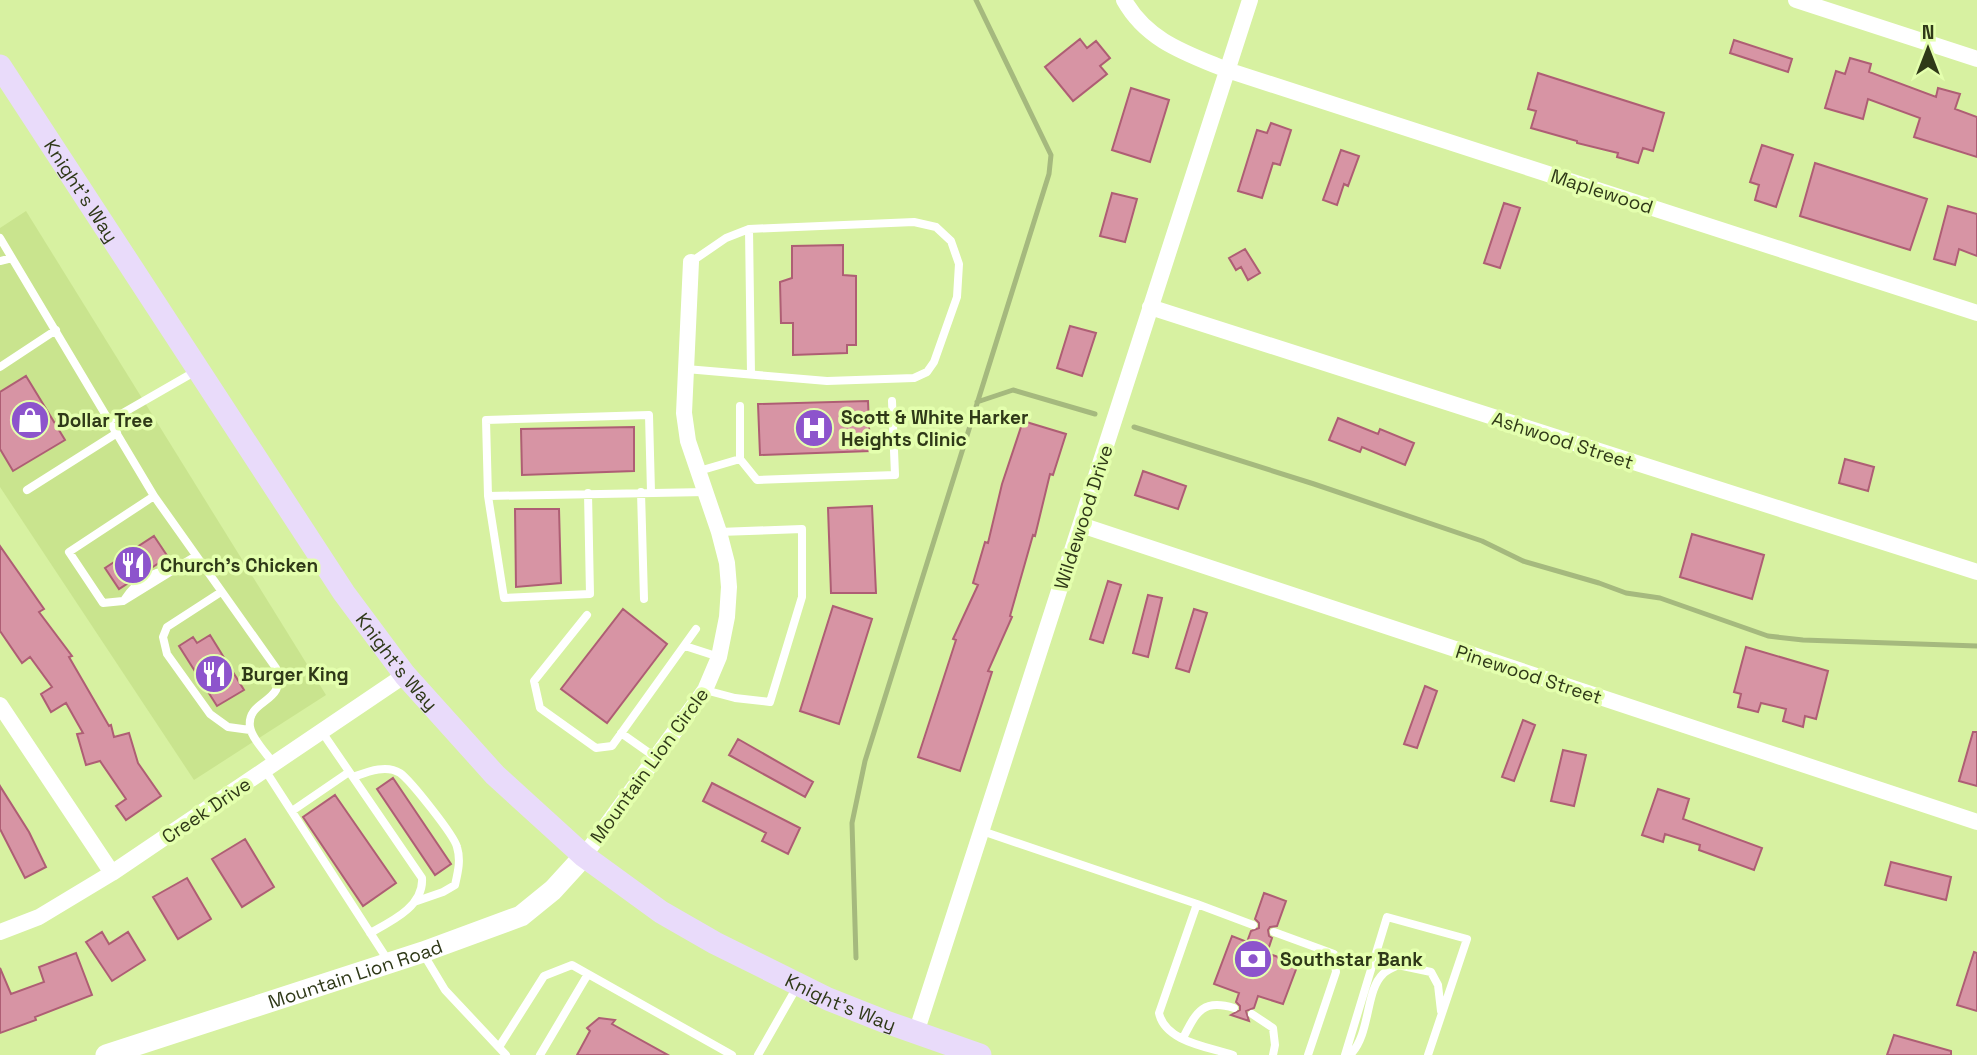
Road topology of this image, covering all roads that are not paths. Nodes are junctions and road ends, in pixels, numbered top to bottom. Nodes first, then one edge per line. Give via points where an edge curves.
1 (1124, 0) edge
2 (1250, 0) edge
3 (1796, 0) edge
4 (1977, 59) edge
5 (0, 66) edge
6 (1227, 69) junction
7 (749, 229) junction
8 (0, 239) edge
9 (12, 258) junction
10 (0, 261) edge
11 (691, 262) joint
12 (1150, 307) junction
13 (1977, 313) edge
14 (56, 330) junction
15 (0, 367) edge
16 (686, 369) junction
17 (199, 370) junction
18 (751, 374) junction
19 (892, 401) dead end
20 (740, 406) dead end
21 (110, 421) junction
22 (117, 433) junction
23 (740, 459) junction
24 (698, 471) junction
25 (27, 490) dead end
26 (641, 492) junction
27 (651, 492) junction
28 (706, 492) junction
29 (588, 493) junction
30 (154, 496) junction
31 (488, 496) junction
32 (1081, 525) junction
33 (719, 531) junction
34 (196, 556) junction
35 (1977, 572) edge
36 (221, 592) junction
37 (643, 598) dead end
38 (587, 615) dead end
39 (696, 629) dead end
40 (684, 646) junction
41 (719, 657) junction
42 (405, 675) junction
43 (705, 690) junction
44 (0, 705) edge
45 (250, 730) junction
46 (322, 732) junction
47 (621, 733) junction
48 (655, 757) junction
49 (270, 767) junction
50 (351, 774) junction
51 (292, 811) junction
52 (1977, 822) edge
53 (982, 831) junction
54 (584, 856) junction
55 (112, 873) junction
56 (417, 901) junction
57 (1197, 904) junction
58 (1253, 925) dead end
59 (0, 932) edge
60 (1274, 932) dead end
61 (370, 933) junction
62 (423, 952) junction
63 (390, 963) junction
64 (588, 974) junction
65 (799, 984) junction
66 (1234, 1007) dead end
67 (1252, 1014) dead end
68 (1441, 1014) junction
69 (916, 1033) junction
70 (1183, 1038) junction
71 (499, 1047) junction
72 (106, 1055) edge
73 (506, 1055) edge
74 (540, 1055) edge
75 (732, 1055) edge
76 (758, 1055) edge
77 (981, 1055) edge
78 (1233, 1055) edge
79 (1273, 1055) edge
80 (1308, 1055) edge
81 (1348, 1055) edge
82 (1429, 1055) edge

1 - 6 street, Maplewood via 1162,42
2 - 6 street, Wildewood Drive
3 - 4 street
5 - 17 main road, Knight's Way
6 - 12 street, Wildewood Drive
6 - 13 street, Maplewood
7 - 11 lane via 726,238
7 - 18 lane
7 - 18 lane via 914,222 936,227 951,241 959,264 957,297 927,372 914,378 854,382
8 - 9 lane
9 - 10 lane
9 - 14 lane
11 - 16 street, Mountain Lion Circle
12 - 32 street, Wildewood Drive
12 - 35 street, Ashwood Street
14 - 15 lane
14 - 21 lane
16 - 18 lane
16 - 24 street, Mountain Lion Circle via 684,413
17 - 21 lane
17 - 42 main road, Knight's Way via 344,593
19 - 23 lane via 895,475 757,480
20 - 23 lane
21 - 22 lane
22 - 25 lane
22 - 30 lane
23 - 24 lane
24 - 28 street, Mountain Lion Circle
26 - 27 lane
26 - 29 lane
26 - 37 lane
27 - 28 lane
27 - 31 lane via 649,415 486,420
28 - 33 street, Mountain Lion Circle
29 - 31 lane
29 - 31 lane via 590,594 503,598
30 - 34 lane
30 - 34 lane via 69,552 103,603 123,601
32 - 52 street, Pinewood Street
32 - 53 street, Wildewood Drive
33 - 41 street, Mountain Lion Circle via 729,587
33 - 43 lane via 802,529 802,597 770,702
34 - 36 lane
36 - 45 lane via 280,680 277,690 253,712
36 - 45 lane via 167,627 163,637 167,654 210,714 228,727
38 - 47 lane via 534,681 540,708 596,748 612,746
39 - 40 lane
40 - 41 lane
40 - 47 lane
41 - 43 street, Mountain Lion Circle
42 - 46 street, Creek Drive
42 - 54 main road, Knight's Way via 495,775
43 - 48 street, Mountain Lion Circle
44 - 55 street
45 - 49 lane
46 - 49 street, Creek Drive
46 - 50 lane
47 - 48 lane
48 - 54 street, Mountain Lion Circle
49 - 51 lane
49 - 55 street, Creek Drive
50 - 51 lane
50 - 56 lane via 422,878
50 - 56 lane via 379,769 400,773 449,830 457,846 455,885
51 - 61 lane
53 - 57 lane
53 - 69 street, Wildewood Drive
54 - 62 street, Mountain Lion Road via 521,916
54 - 65 main road, Knight's Way via 661,912
55 - 59 street, Creek Drive via 38,917
56 - 61 lane
57 - 58 lane
57 - 70 lane via 1159,1013 1161,1023
60 - 80 lane via 1334,954 1336,972
61 - 63 lane
62 - 63 street, Mountain Lion Road
62 - 71 lane via 445,990
63 - 72 street, Mountain Lion Road
64 - 71 lane via 572,965 544,976
64 - 74 lane
64 - 75 lane
65 - 69 main road, Knight's Way
65 - 76 lane
66 - 70 lane via 1213,1005 1197,1012
67 - 79 lane via 1273,1028
68 - 81 lane via 1438,985 1431,972 1398,965 1381,975 1359,1045
68 - 81 lane via 1467,939 1387,917
68 - 82 lane
69 - 77 main road, Knight's Way
70 - 78 lane
71 - 73 lane

